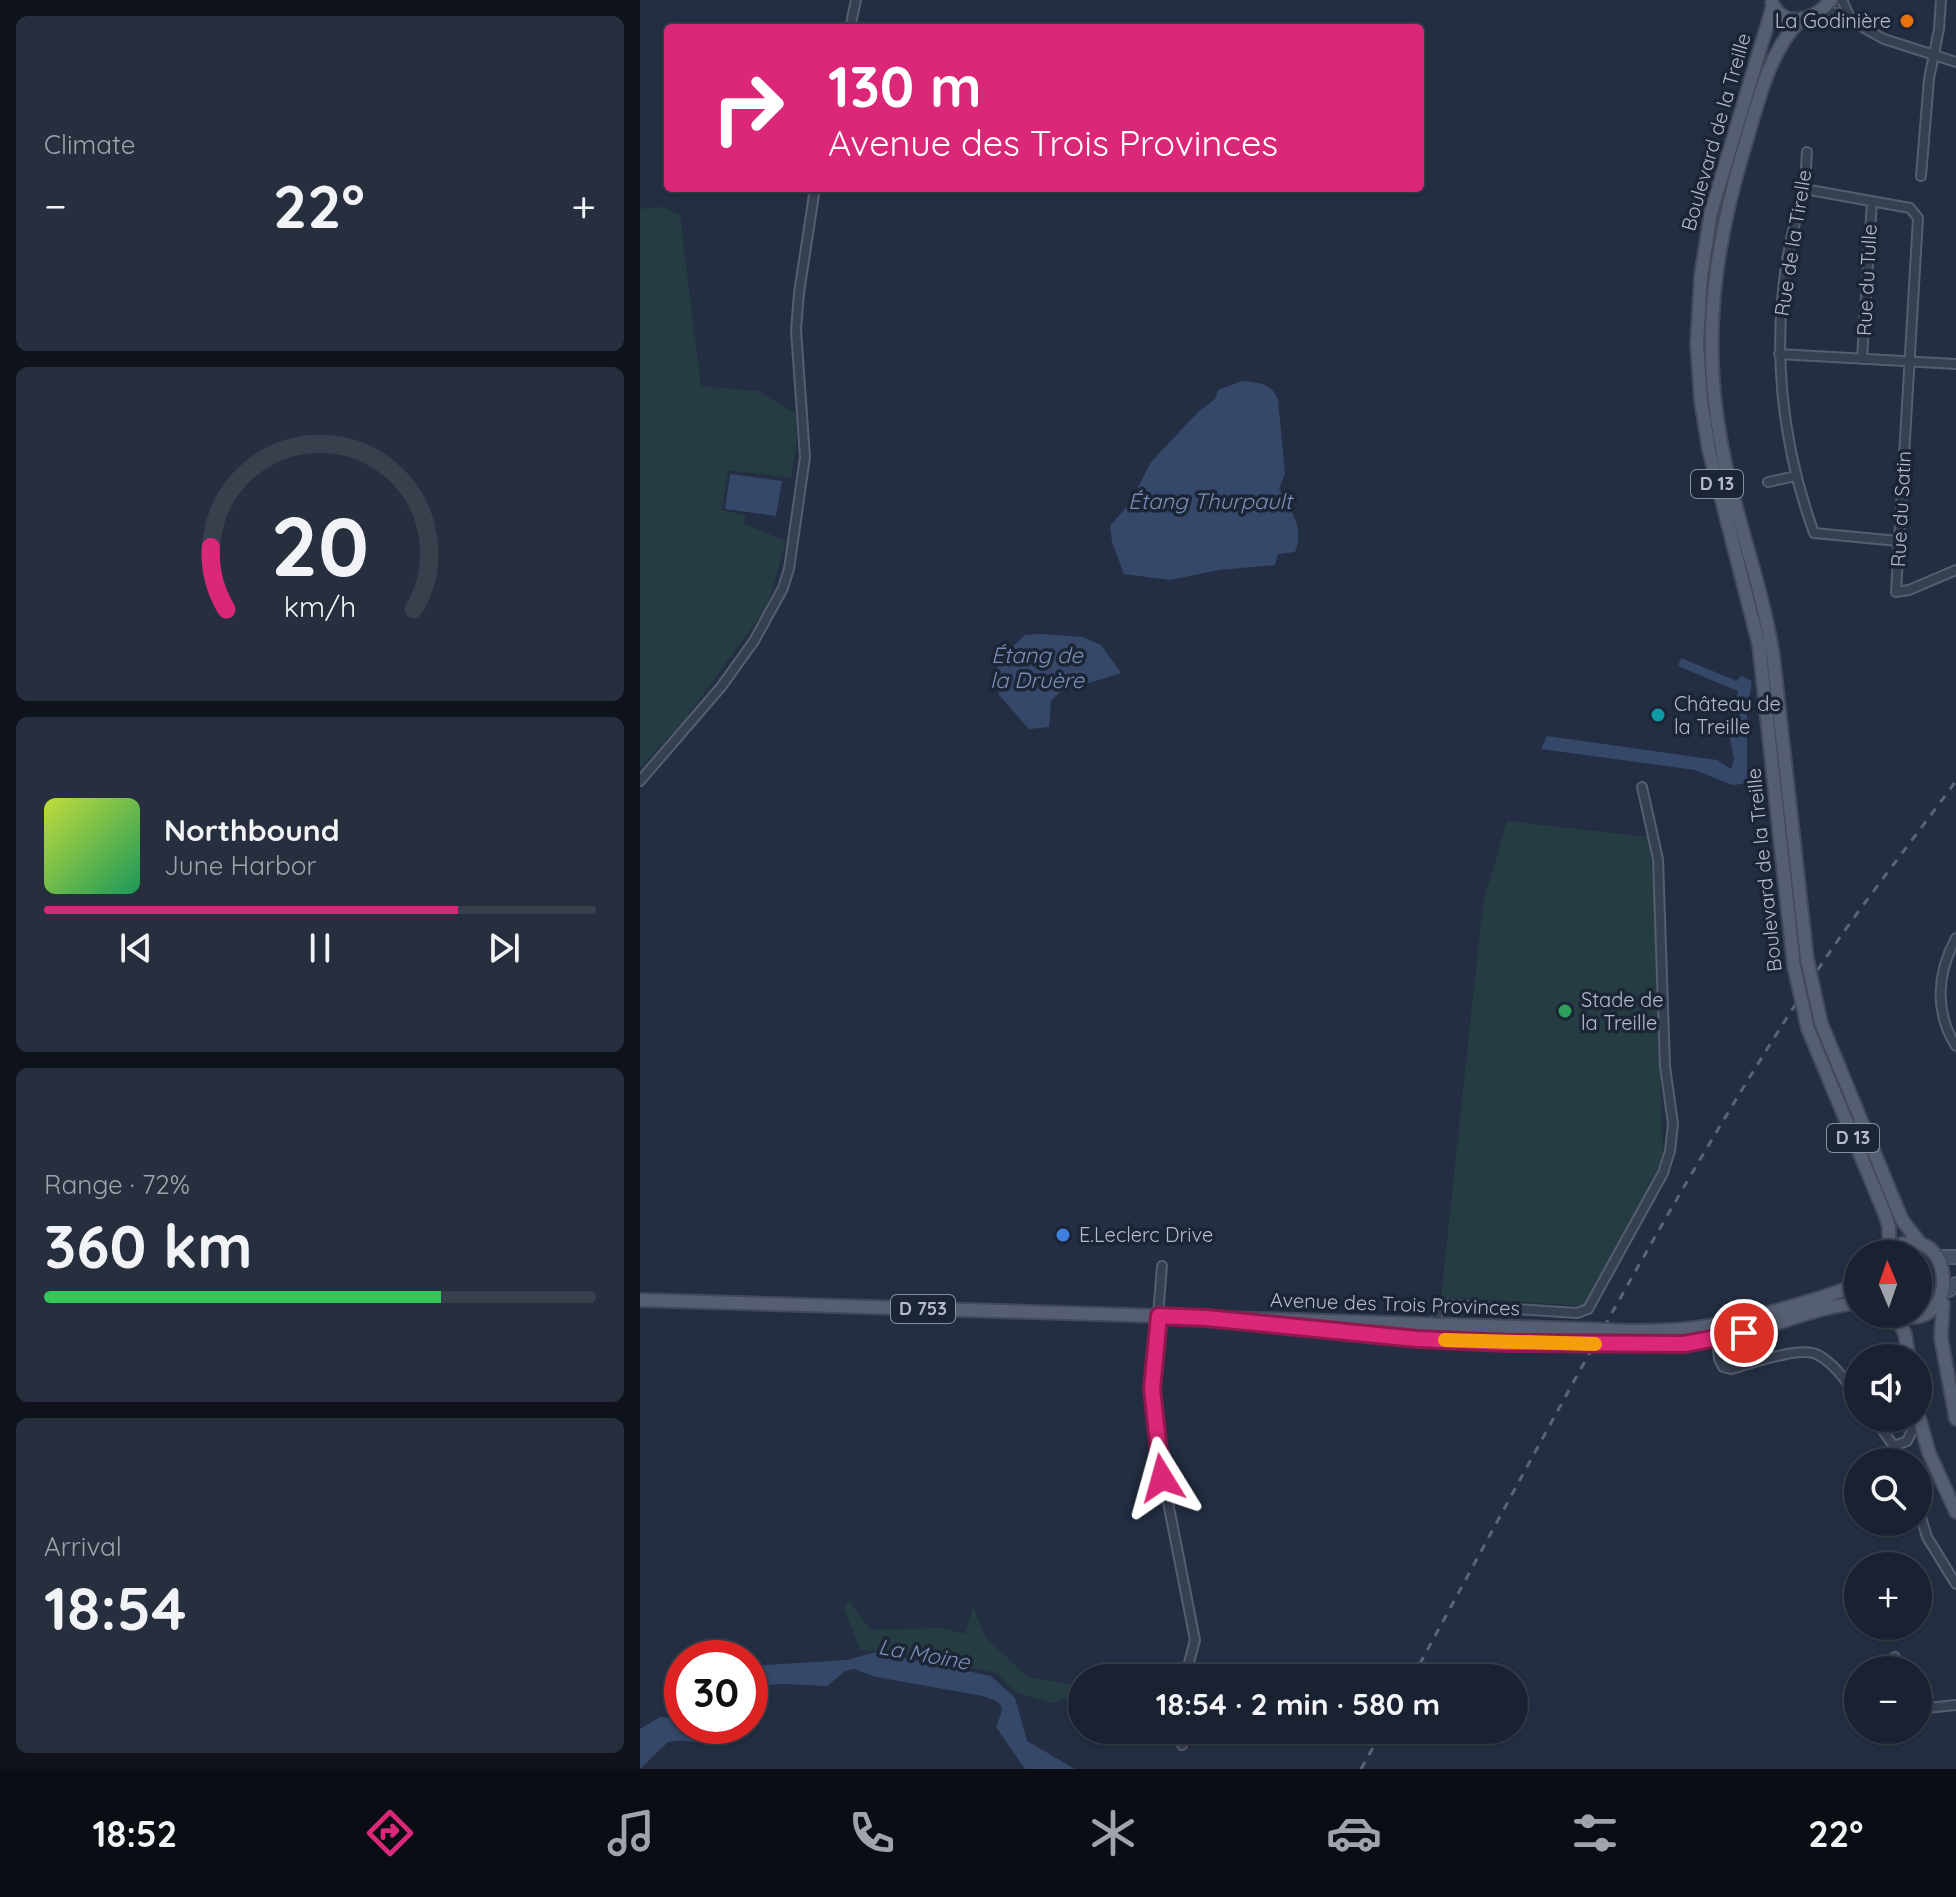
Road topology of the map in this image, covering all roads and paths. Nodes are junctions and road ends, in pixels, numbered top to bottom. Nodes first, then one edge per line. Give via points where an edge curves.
1 (856, 0) edge
2 (1842, 0) edge
3 (1941, 0) edge
4 (1772, 3) edge
5 (1827, 5) edge
6 (1851, 20) junction
7 (1799, 21) junction
8 (851, 24) edge
9 (1933, 54) junction
10 (1956, 62) edge
11 (1807, 152) dead end
12 (1921, 176) dead end
13 (1804, 189) junction
14 (814, 192) edge
15 (1872, 201) junction
16 (1779, 354) junction
17 (1862, 359) junction
18 (1910, 361) junction
19 (1956, 364) edge
20 (1796, 476) junction
21 (1768, 482) dead end
22 (1898, 541) junction
23 (1956, 570) edge
24 (640, 781) edge
25 (1642, 787) dead end
26 (1956, 938) edge
27 (1815, 1026) junction
28 (1956, 1046) edge
29 (1888, 1240) edge
30 (1917, 1240) edge
31 (1949, 1257) edge
32 (1162, 1266) dead end
33 (1953, 1287) edge
34 (1844, 1290) edge
35 (640, 1300) edge
36 (1844, 1304) edge
37 (1943, 1304) junction
38 (1932, 1312) edge
39 (1159, 1316) junction
40 (1206, 1318) junction
41 (1436, 1324) junction
42 (1717, 1339) junction
43 (1446, 1340) junction
44 (1844, 1379) edge
45 (1956, 1419) edge
46 (1884, 1432) edge
47 (1912, 1432) edge
48 (1923, 1432) edge
49 (1894, 1446) joint
50 (1956, 1512) edge
51 (1927, 1536) edge
52 (1956, 1584) edge
53 (1189, 1664) edge
54 (1956, 1705) edge
55 (1932, 1708) edge

1 - 8 street
2 - 6 street
3 - 9 street
4 - 7 main road via 1782,16
4 - 27 main road, Boulevard de la Treille / D 13, bridge via 1711,212 1697,344 1709,450 1759,645 1794,966
5 - 6 street
5 - 7 main road
6 - 9 street via 1884,39
7 - 27 main road, Boulevard de la Treille / D 13, bridge via 1773,57 1729,197 1715,272 1711,356 1720,439 1773,655
9 - 10 street
9 - 12 street
11 - 13 street, Rue de la Tirelle
13 - 15 street, Rue du Satin
13 - 16 street, Rue de la Tirelle via 1789,248
14 - 24 street via 796,330 805,457 783,588 721,687
15 - 17 street, Rue du Tulle
15 - 18 street, Rue du Satin via 1910,208 1918,218
16 - 17 street
16 - 20 street, Rue de la Tirelle via 1782,406
17 - 18 street
18 - 19 street
18 - 22 street, Rue du Satin
20 - 21 street
20 - 22 street, Rue de la Tirelle via 1814,533
22 - 23 street, Rue du Satin via 1896,592
25 - 41 street via 1658,859 1665,1066 1673,1124 1663,1173 1588,1309 1577,1313 1438,1304
26 - 28 street via 1940,976 1944,1019
27 - 29 main road, Boulevard de la Treille / D 13 via 1885,1214
27 - 30 main road, Boulevard de la Treille / D 13 via 1902,1220
31 - 33 main road
32 - 39 street
33 - 37 main road
34 - 41 main road, Avenue des Trois Provinces / D 753, bridge via 1718,1326 1676,1331
35 - 39 main road, Avenue des Trois Provinces / D 753
36 - 42 main road, D 753
37 - 38 main road
37 - 45 main road via 1941,1338
39 - 40 main road, Avenue des Trois Provinces / D 753
39 - 53 street via 1152,1389 1158,1451 1195,1640
40 - 41 main road, Avenue des Trois Provinces / D 753
40 - 43 main road, Avenue des Trois Provinces / D 753
41 - 43 street via 1436,1333
42 - 43 main road, Avenue des Trois Provinces / D 753, bridge via 1627,1345
42 - 44 street via 1723,1367 1815,1352
46 - 49 street
47 - 49 street via 1907,1441
48 - 50 main road
51 - 52 street
54 - 55 street

